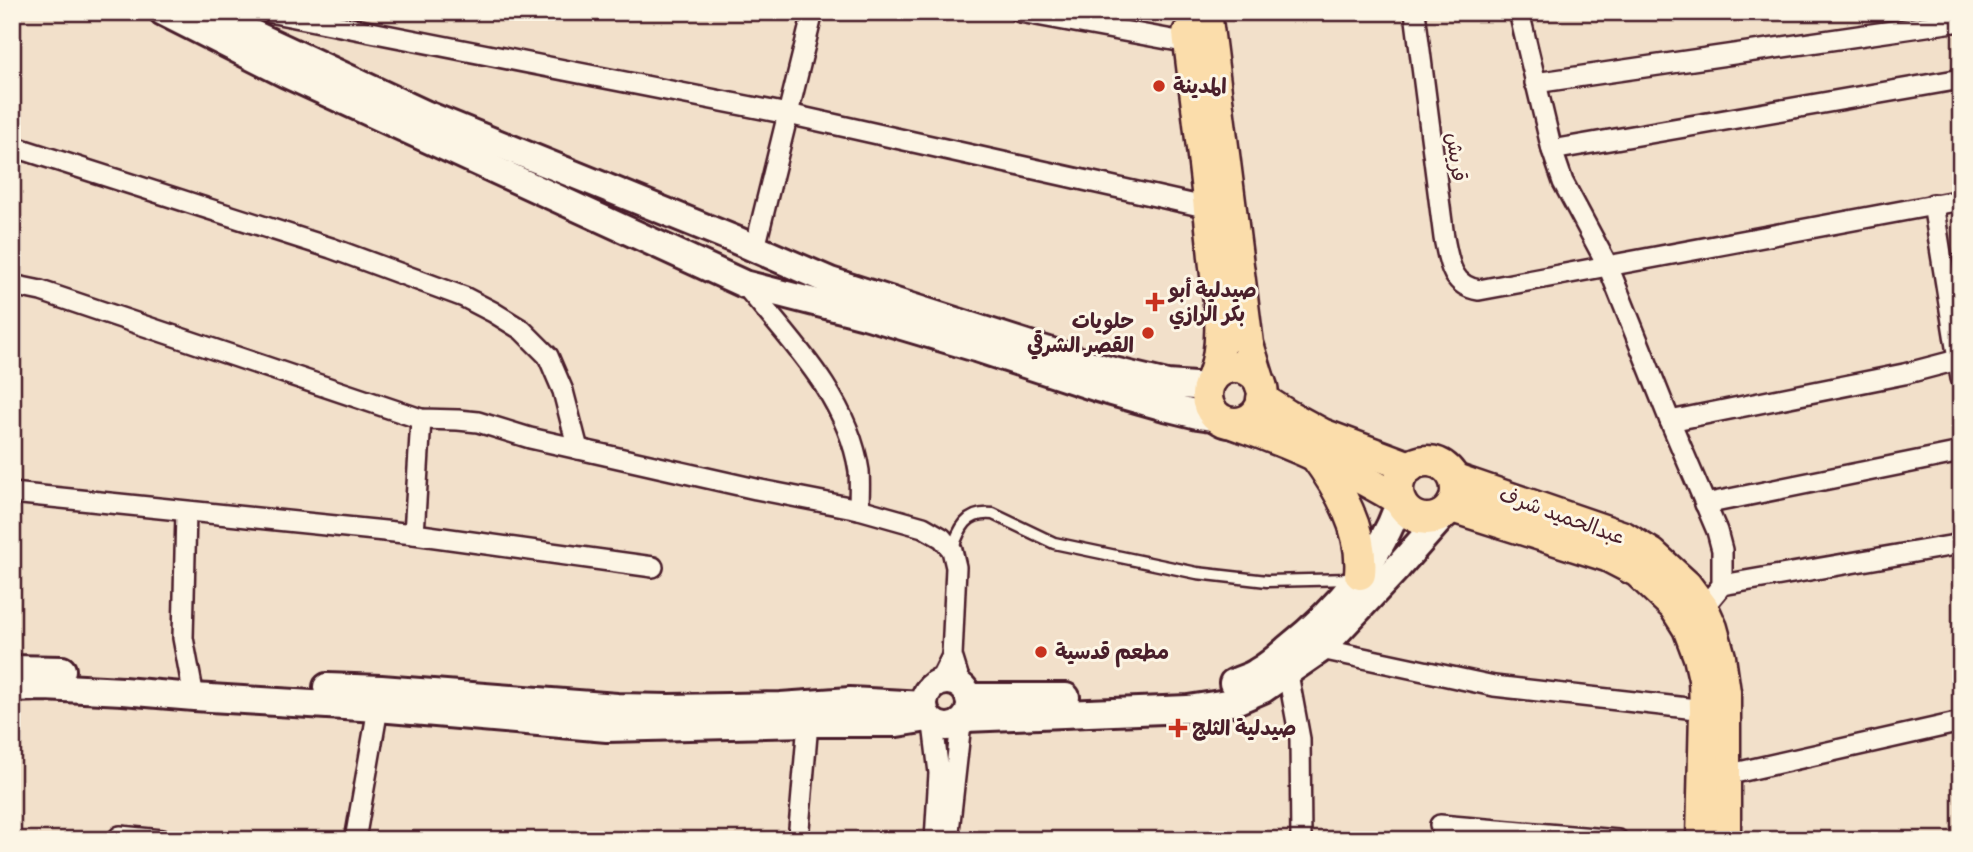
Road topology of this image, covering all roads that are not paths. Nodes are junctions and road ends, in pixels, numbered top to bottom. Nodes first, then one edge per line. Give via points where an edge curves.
1 (163, 12) edge
2 (206, 12) edge
3 (269, 12) edge
4 (813, 12) edge
5 (1020, 12) edge
6 (1186, 12) edge
7 (1206, 12) edge
8 (1415, 12) edge
9 (1520, 12) edge
10 (1961, 21) edge
11 (1189, 43) junction
12 (1961, 79) edge
13 (1535, 83) junction
14 (788, 114) junction
15 (12, 146) edge
16 (1552, 150) junction
17 (1961, 200) edge
18 (1933, 204) junction
19 (1209, 208) junction
20 (745, 244) junction
21 (780, 260) junction
22 (1608, 266) junction
23 (717, 271) junction
24 (744, 284) junction
25 (12, 285) edge
26 (770, 290) junction
27 (1960, 366) edge
28 (1210, 383) junction
29 (1262, 392) junction
30 (421, 419) junction
31 (1227, 421) junction
32 (1670, 421) junction
33 (578, 449) junction
34 (1961, 452) edge
35 (1313, 453) junction
36 (1410, 467) junction
37 (12, 493) edge
38 (1400, 500) junction
39 (1450, 501) junction
40 (1705, 503) junction
41 (1491, 505) junction
42 (859, 509) junction
43 (186, 512) junction
44 (414, 534) junction
45 (1961, 544) edge
46 (952, 550) junction
47 (653, 568) dead end
48 (1360, 574) junction
49 (1712, 597) junction
50 (1321, 649) junction
51 (12, 669) edge
52 (1288, 674) junction
53 (12, 688) edge
54 (192, 689) junction
55 (959, 701) junction
56 (378, 708) junction
57 (1705, 710) junction
58 (928, 716) junction
59 (1961, 722) edge
60 (808, 723) junction
61 (1726, 775) junction
62 (1440, 825) dead end
63 (116, 840) edge
64 (162, 840) edge
65 (355, 840) edge
66 (798, 840) edge
67 (935, 840) edge
68 (948, 840) edge
69 (1301, 840) edge
70 (1618, 840) edge
71 (1702, 840) edge
72 (1725, 840) edge

1 - 23 street via 286,75
2 - 20 street via 425,114
3 - 14 street
4 - 14 street
5 - 11 street
6 - 11 main road
7 - 29 main road via 1248,344
8 - 22 street, قريش via 1444,239 1454,274 1462,284 1479,290
9 - 13 street
10 - 13 street
11 - 19 main road
12 - 16 street
13 - 16 street
14 - 19 street
14 - 20 street
15 - 33 street via 331,248 493,312 522,330 548,356 563,391
16 - 22 street via 1563,182
17 - 18 street
18 - 22 street
18 - 27 street
19 - 28 main road via 1221,337
20 - 21 street
20 - 23 street via 726,242 716,250
21 - 26 street via 781,281
21 - 28 street via 830,281 1105,369 1167,384
22 - 32 street
23 - 24 street
24 - 26 street
24 - 42 street via 821,378 849,433 859,472
25 - 30 street
26 - 31 street via 952,340 1111,392
27 - 32 street
28 - 29 main road via 1218,373 1234,367 1257,378
28 - 31 main road via 1208,404
29 - 31 main road via 1250,418
29 - 36 main road via 1287,415 1322,434
30 - 33 street via 478,422
30 - 44 street
31 - 35 main road
32 - 40 street
33 - 42 street
34 - 40 street
35 - 38 main road
35 - 48 main road via 1348,512 1362,555
36 - 38 main road via 1398,485
36 - 39 main road via 1432,461 1446,467
37 - 43 street
38 - 39 main road via 1404,508 1426,520
38 - 48 street
39 - 41 main road, عبدالحميد شرف
39 - 50 street via 1398,568
40 - 49 street via 1721,550
41 - 49 main road, عبدالحميد شرف via 1624,537 1652,554 1686,585
41 - 57 main road, عبدالحميد شرف via 1638,572 1674,606 1699,657
42 - 46 street via 923,527
43 - 44 street
43 - 54 street via 183,638
44 - 47 street
45 - 49 street
46 - 48 lane via 962,527 983,513 1054,543 1196,573 1307,581 1350,580
46 - 55 street via 956,567 952,656
48 - 55 street via 1311,630 1257,673 1223,687 1190,694
49 - 61 main road, عبدالحميد شرف via 1712,628 1725,692
50 - 52 street
50 - 57 street via 1494,686
51 - 54 street via 94,671
52 - 55 street via 1233,702 1211,706 1136,712
52 - 69 street via 1300,740
53 - 54 street
54 - 56 street
54 - 58 street via 381,689 669,708 850,701
55 - 58 street via 947,728
55 - 58 street via 928,691
55 - 68 street
56 - 60 street via 607,728
56 - 65 street
57 - 71 main road, عبدالحميد شرف
58 - 60 street via 897,723
58 - 67 street via 939,773
59 - 61 street
60 - 66 street
61 - 72 main road, عبدالحميد شرف
62 - 70 street
63 - 64 street via 120,836

